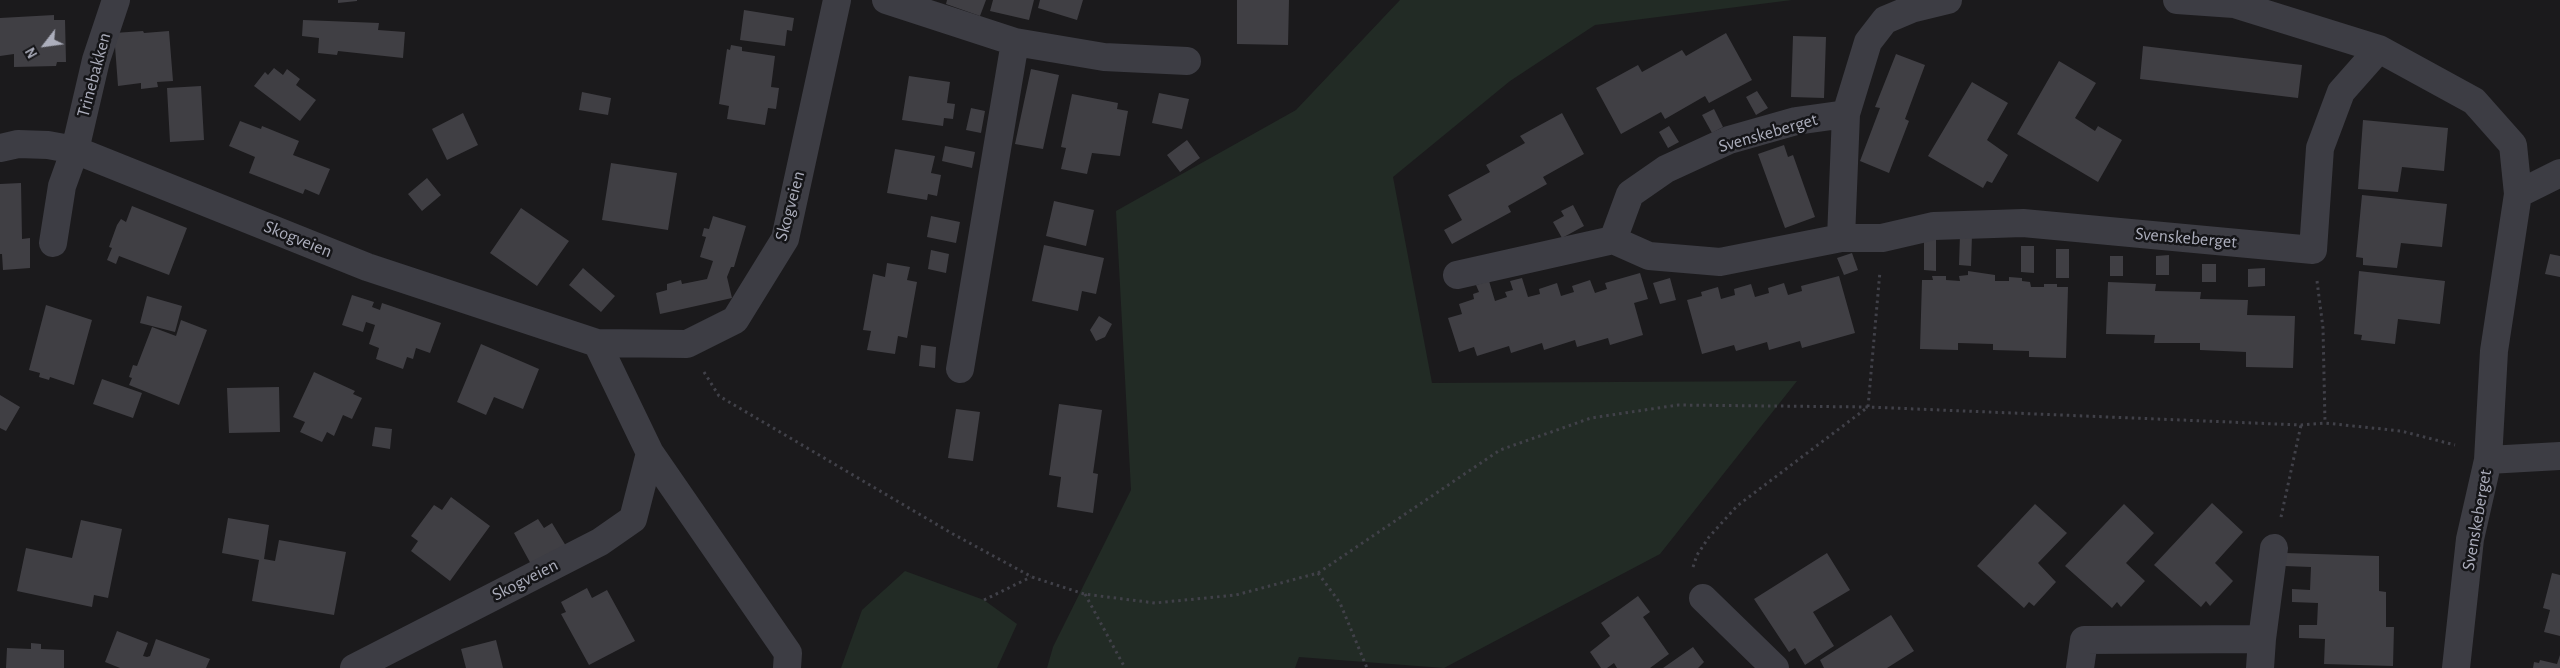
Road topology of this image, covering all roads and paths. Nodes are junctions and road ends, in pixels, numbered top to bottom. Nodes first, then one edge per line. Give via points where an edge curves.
1 (116, 0) edge
2 (837, 0) edge
3 (886, 0) edge
4 (1948, 0) edge
5 (2177, 0) edge
6 (1015, 42) junction
7 (2380, 49) junction
8 (1187, 61) dead end
9 (1846, 114) junction
10 (0, 148) edge
11 (75, 150) junction
12 (2560, 173) edge
13 (2518, 194) junction
14 (1840, 238) junction
15 (1882, 238) junction
16 (1613, 240) junction
17 (53, 243) dead end
18 (2313, 250) junction
19 (1458, 275) dead end
20 (597, 343) junction
21 (687, 344) junction
22 (960, 369) dead end
23 (1868, 407) junction
24 (2325, 423) junction
25 (2301, 425) junction
26 (650, 453) junction
27 (2560, 456) edge
28 (2488, 460) junction
29 (2274, 548) joint
30 (1318, 573) junction
31 (1032, 577) junction
32 (1084, 594) junction
33 (1702, 598) joint
34 (984, 600) dead end
35 (2262, 639) junction
36 (795, 663) edge
37 (354, 668) edge
38 (1125, 668) edge
39 (1367, 668) edge
40 (1775, 668) edge
41 (2080, 668) edge
42 (2260, 668) edge
43 (2456, 668) edge

1 - 11 street, Trinebakken via 96,60
2 - 21 street, Skogveien via 785,239 735,320
3 - 6 street
4 - 9 street, Svenskeberget via 1884,20 1868,42
5 - 7 street, Svenskeberget via 2234,4
6 - 8 street via 1104,57
6 - 22 street
7 - 13 street, Svenskeberget via 2474,101 2513,146
7 - 18 street via 2341,92 2320,148
9 - 14 street, Svenskeberget
9 - 16 street, Svenskeberget via 1796,121 1729,140 1666,169 1630,194
10 - 11 street, Skogveien via 18,144
11 - 17 street, Trinebakken via 62,186
11 - 20 street, Skogveien via 367,267
12 - 13 street
13 - 28 street, Svenskeberget via 2494,351
14 - 15 street, Svenskeberget
14 - 16 street, Svenskeberget via 1720,262 1649,256
15 - 18 street, Svenskeberget via 1934,226 2023,223
15 - 23 path
16 - 19 street
18 - 24 path via 2323,328
20 - 21 street, Skogveien
20 - 26 street
21 - 31 path via 719,396
23 - 25 path
23 - 30 path via 1678,405 1591,418 1500,450
23 - 33 path via 1737,506 1709,537 1697,555 1690,577
24 - 25 path
24 - 28 path via 2401,431 2446,441
25 - 29 path
26 - 36 street
26 - 37 street, Skogveien via 633,519 600,542
27 - 28 street
28 - 43 street, Svenskeberget via 2470,539
29 - 35 street
30 - 32 path via 1236,595 1155,603
30 - 39 path via 1340,603
31 - 32 path
31 - 34 path
32 - 38 path
33 - 40 street
35 - 41 street via 2084,640
35 - 42 street

